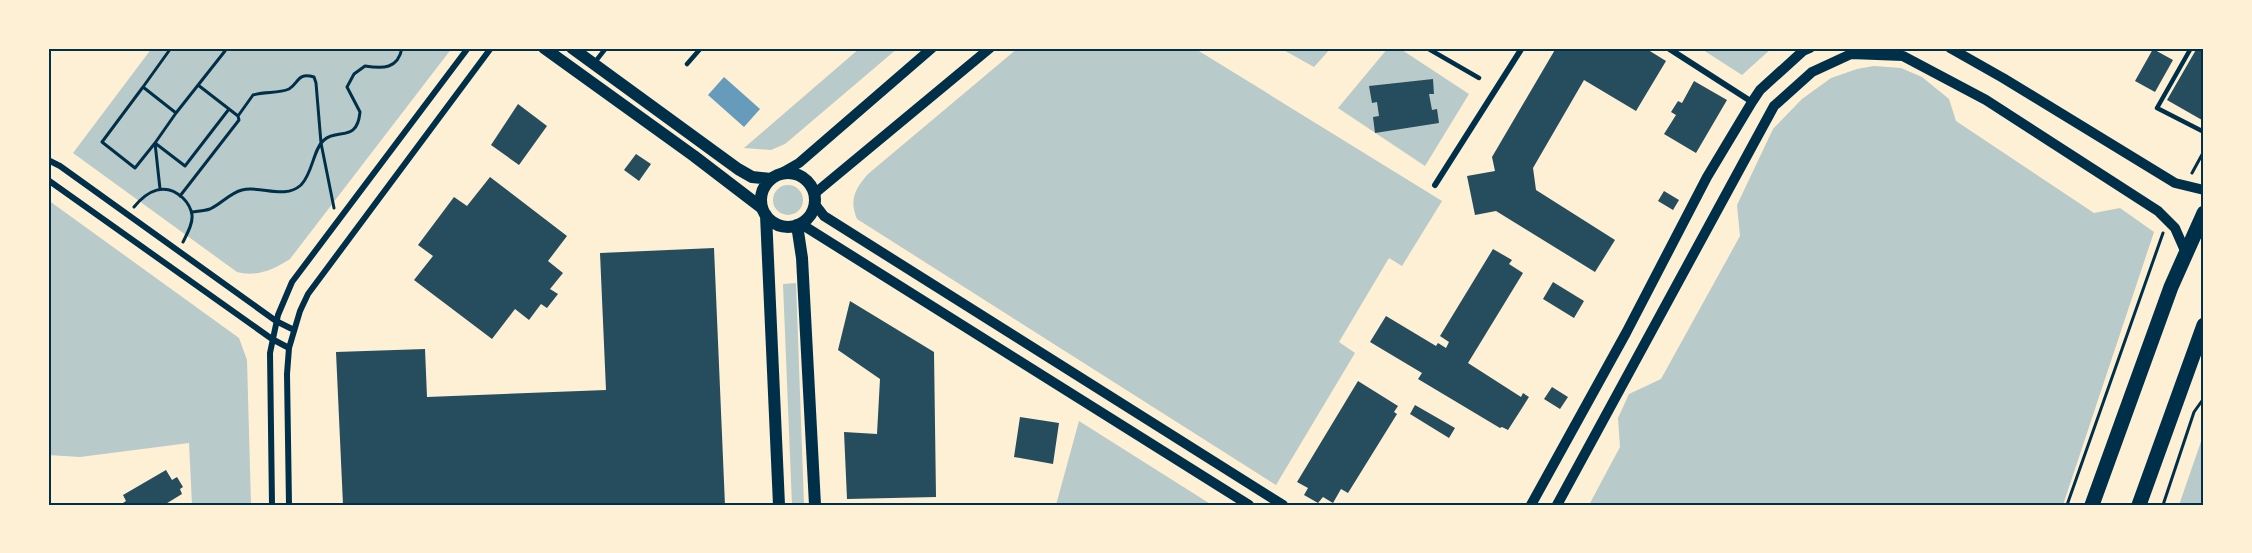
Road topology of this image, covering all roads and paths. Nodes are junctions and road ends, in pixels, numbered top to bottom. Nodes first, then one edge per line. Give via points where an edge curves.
1 (171, 48) edge
2 (220, 48) edge
3 (402, 48) edge
4 (468, 48) edge
5 (491, 48) edge
6 (544, 48) edge
7 (572, 48) edge
8 (606, 48) edge
9 (701, 48) edge
10 (932, 48) edge
11 (990, 48) edge
12 (1427, 48) edge
13 (1522, 48) edge
14 (1668, 48) edge
15 (1810, 48) edge
16 (1950, 48) edge
17 (2191, 48) edge
18 (594, 64) junction
19 (687, 64) dead end
20 (1479, 78) dead end
21 (198, 85) junction
22 (143, 87) junction
23 (1752, 102) junction
24 (229, 109) junction
25 (176, 113) junction
26 (238, 116) junction
27 (2204, 132) edge
28 (155, 143) junction
29 (321, 143) junction
30 (2204, 151) edge
31 (48, 160) edge
32 (775, 177) junction
33 (48, 180) edge
34 (1435, 185) dead end
35 (2185, 186) junction
36 (160, 189) junction
37 (2204, 190) edge
38 (180, 196) junction
39 (814, 198) junction
40 (192, 212) junction
41 (764, 212) junction
42 (2204, 213) edge
43 (128, 215) junction
44 (337, 221) junction
45 (2168, 221) junction
46 (799, 224) junction
47 (177, 251) junction
48 (2186, 253) junction
49 (276, 321) junction
50 (2204, 325) edge
51 (294, 330) junction
52 (272, 339) junction
53 (289, 348) junction
54 (2204, 398) edge
55 (272, 505) edge
56 (289, 505) edge
57 (779, 505) edge
58 (814, 505) edge
59 (1249, 505) edge
60 (1283, 505) edge
61 (1531, 505) edge
62 (1557, 505) edge
63 (2067, 505) edge
64 (2092, 505) edge
65 (2139, 505) edge
66 (2163, 505) edge

1 - 22 path
2 - 21 path via 225,51
3 - 29 path via 392,66 358,69 347,87 360,112 356,127
4 - 44 street
5 - 51 street via 308,294
6 - 41 main road via 694,156
7 - 18 main road
8 - 18 lane
9 - 19 lane
10 - 32 street via 799,162
11 - 39 street
12 - 20 lane
13 - 34 street
14 - 23 street
15 - 23 street via 1760,90
16 - 35 street
17 - 27 lane via 2157,108
18 - 32 main road via 738,169 752,177
21 - 24 path
21 - 25 path
22 - 25 path
22 - 28 path via 102,142 135,168
23 - 61 street via 1707,177
24 - 26 path
24 - 28 path via 185,166
25 - 28 path
26 - 29 path via 253,95 286,90 300,77 314,77
26 - 38 path via 239,120
28 - 36 path
29 - 40 path via 310,171 293,190 243,190 208,210
29 - 44 path
30 - 35 path
31 - 43 street
32 - 39 main road via 787,173 804,179
32 - 41 main road via 762,192
33 - 52 street
35 - 37 street
36 - 38 path
36 - 43 path via 142,197
38 - 40 path
39 - 46 main road via 807,218
39 - 60 street via 824,216
40 - 47 path via 188,232
41 - 46 main road via 778,225
41 - 57 main road
42 - 48 main road
43 - 47 street
44 - 49 street via 292,282
45 - 48 street
45 - 62 street via 1986,100 1903,56 1851,54 1812,72 1774,106
45 - 63 path
46 - 58 main road
46 - 59 street
47 - 49 street
48 - 64 main road
49 - 51 street
49 - 52 street
50 - 65 main road
51 - 53 street
52 - 53 street
52 - 55 street
53 - 56 street
54 - 66 path via 2194,412

